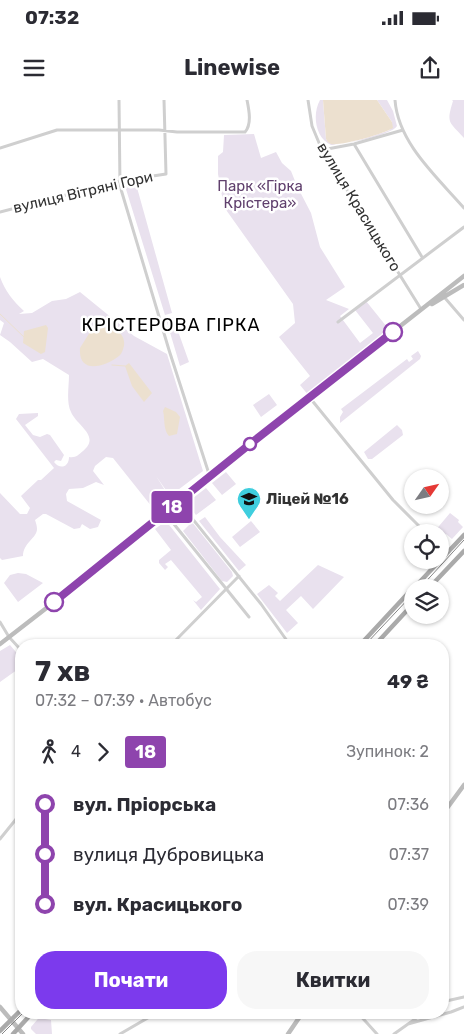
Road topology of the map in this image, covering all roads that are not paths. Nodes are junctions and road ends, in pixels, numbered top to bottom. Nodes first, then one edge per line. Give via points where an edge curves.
1 (119, 100) edge
2 (164, 100) edge
3 (247, 100) edge
4 (308, 100) edge
5 (395, 100) edge
6 (403, 130) junction
7 (119, 131) junction
8 (164, 131) junction
9 (354, 144) junction
10 (0, 148) edge
11 (322, 150) junction
12 (120, 181) junction
13 (464, 208) edge
14 (0, 212) edge
15 (464, 227) edge
16 (422, 257) junction
17 (399, 274) junction
18 (464, 276) edge
19 (464, 285) edge
20 (445, 298) junction
21 (422, 310) junction
22 (464, 320) edge
23 (338, 322) dead end
24 (310, 398) junction
25 (210, 477) junction
26 (179, 502) junction
27 (165, 513) junction
28 (417, 524) edge
29 (464, 535) edge
30 (449, 551) edge
31 (464, 551) edge
32 (431, 569) edge
33 (238, 576) junction
34 (422, 579) edge
35 (438, 579) edge
36 (226, 588) junction
37 (404, 598) edge
38 (404, 614) edge
39 (249, 617) dead end
40 (0, 622) edge
41 (10, 637) junction
42 (177, 639) edge
43 (285, 639) edge
44 (366, 639) edge
45 (381, 639) edge
46 (15, 643) edge
47 (0, 644) edge
48 (464, 785) edge
49 (449, 805) edge
50 (15, 820) edge
51 (0, 839) edge
52 (464, 997) edge
53 (449, 1000) edge
54 (464, 1007) edge
55 (0, 1008) edge
56 (449, 1013) edge
57 (15, 1017) edge
58 (26, 1019) edge
59 (146, 1019) edge
60 (298, 1019) edge
61 (363, 1019) edge
62 (415, 1019) edge
63 (426, 1019) edge
64 (11, 1021) junction
65 (408, 1024) junction
66 (18, 1028) junction
67 (0, 1031) edge
68 (13, 1034) edge
69 (23, 1034) edge
70 (120, 1034) edge
71 (288, 1034) edge
72 (377, 1034) edge
73 (394, 1034) edge

1 - 7 street
2 - 8 street
3 - 8 street via 250,121 245,132
4 - 11 street, вулиця Красицького via 312,126
5 - 6 street
6 - 9 street
6 - 13 street via 423,160
7 - 8 street
7 - 10 street via 52,131
7 - 12 street
8 - 12 street, вулиця Вітряні Гори via 166,174
9 - 11 street
9 - 16 street
11 - 17 street, вулиця Красицького
12 - 14 street, вулиця Вітряні Гори
12 - 25 street
15 - 16 street
16 - 17 street
17 - 21 street, вулиця Красицького
17 - 23 street
18 - 21 main road
19 - 20 main road
20 - 21 main road
20 - 22 street
21 - 24 main road
24 - 25 main road
24 - 28 street via 393,500
25 - 26 main road
26 - 27 main road
26 - 33 street
27 - 36 street
27 - 41 main road
29 - 30 main road
31 - 35 main road
32 - 34 main road
33 - 36 street
33 - 43 street
36 - 39 street
36 - 42 street
37 - 44 main road
38 - 45 main road
40 - 41 street
41 - 46 street
41 - 47 main road
48 - 49 main road
50 - 51 street
52 - 53 street
54 - 56 street
55 - 64 main road
57 - 64 main road
58 - 66 main road
59 - 70 street
60 - 71 main road
61 - 72 street
62 - 65 street
63 - 65 street
64 - 66 main road
64 - 67 main road
65 - 73 street
66 - 68 main road
66 - 69 main road

